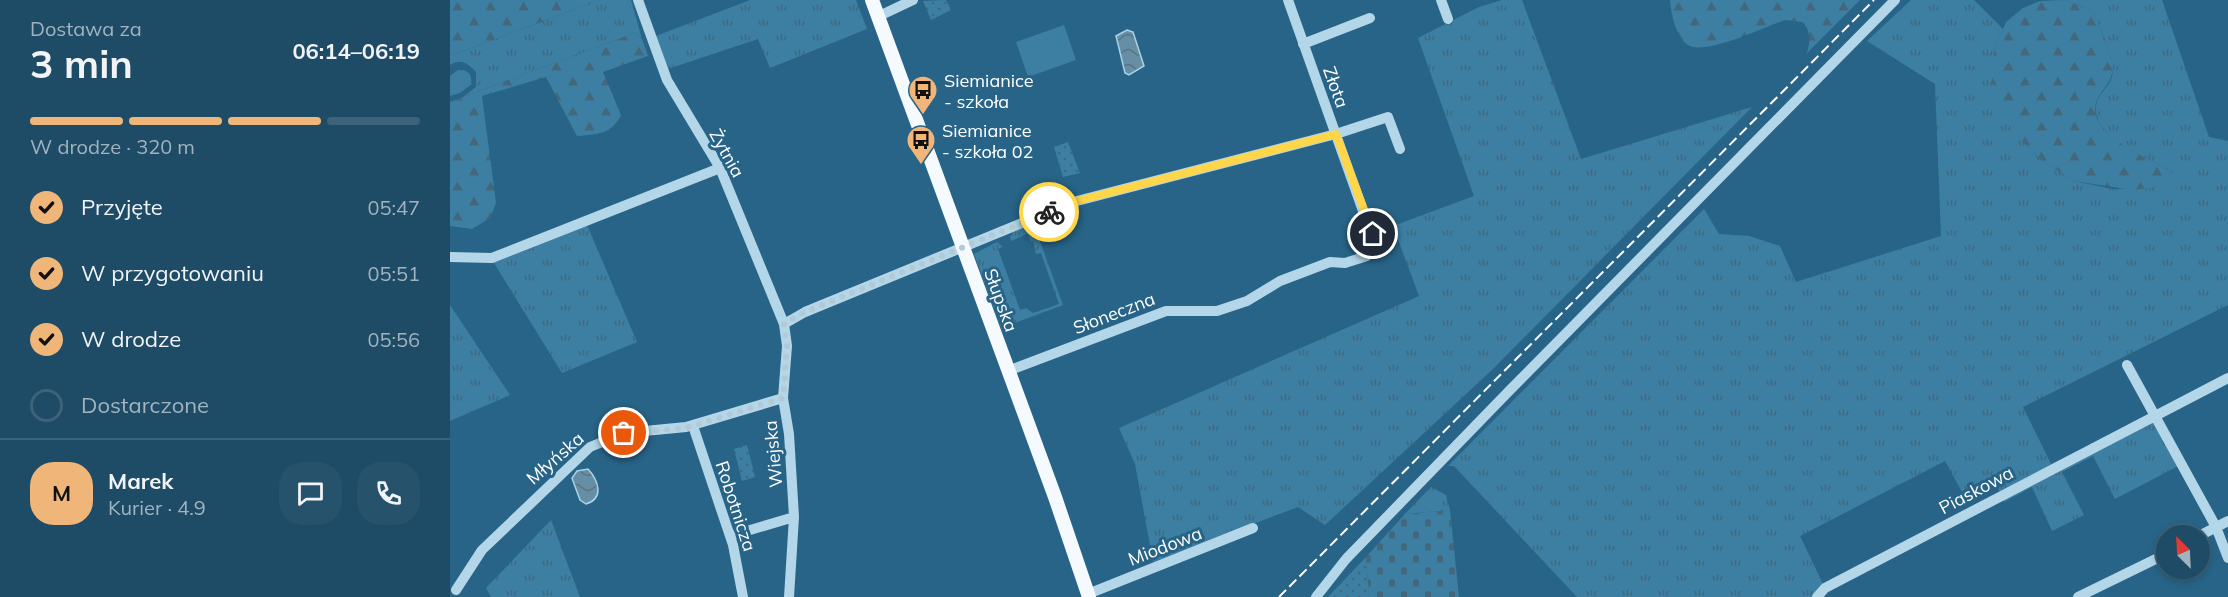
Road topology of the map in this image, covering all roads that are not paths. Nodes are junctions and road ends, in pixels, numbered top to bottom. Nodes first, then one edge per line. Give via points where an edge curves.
1 (638, 0) edge
2 (872, 0) edge
3 (913, 0) edge
4 (1287, 0) edge
5 (1441, 0) edge
6 (1895, 0) edge
7 (878, 17) junction
8 (1370, 18) dead end
9 (1448, 19) dead end
10 (1303, 44) junction
11 (1336, 134) junction
12 (1400, 149) dead end
13 (720, 168) junction
14 (963, 249) junction
15 (1372, 254) joint
16 (450, 257) edge
17 (784, 324) junction
18 (2127, 365) dead end
19 (1008, 371) junction
20 (2228, 378) edge
21 (783, 398) junction
22 (2154, 417) junction
23 (693, 426) junction
24 (795, 517) junction
25 (2228, 521) edge
26 (2216, 527) junction
27 (1253, 528) dead end
28 (2210, 530) edge
29 (730, 536) junction
30 (2228, 558) edge
31 (2156, 559) edge
32 (456, 590) dead end
33 (1088, 596) edge
34 (743, 597) edge
35 (789, 597) edge
36 (1316, 597) edge
37 (1817, 597) edge
38 (2078, 597) edge

1 - 13 street, Żytnia via 667,80
2 - 7 main road, Słupska
3 - 7 street
4 - 10 street, Złota
5 - 9 street
6 - 36 street via 1501,398 1346,559
7 - 14 main road, Słupska
8 - 10 street
10 - 11 street, Złota
11 - 12 street via 1388,117
11 - 14 street via 1073,202
11 - 15 street, Złota
13 - 16 street via 492,258
13 - 17 street, Żytnia
14 - 17 street
14 - 19 main road, Słupska
15 - 19 street, Słoneczna via 1352,261 1330,262 1280,281 1223,310 1166,311
17 - 21 street, Wiejska via 787,346
18 - 22 street
19 - 33 main road, Słupska
20 - 22 street, Piaskowa
21 - 23 street, Młyńska
21 - 24 street, Wiejska
22 - 26 street
22 - 37 street, Piaskowa via 1825,588
23 - 29 street, Robotnicza
23 - 32 street, Młyńska via 640,429 590,447 482,549
24 - 29 street
24 - 35 street, Wiejska
25 - 26 street
26 - 28 street
26 - 30 street
27 - 33 street, Miodowa
29 - 34 street, Robotnicza
31 - 38 street

